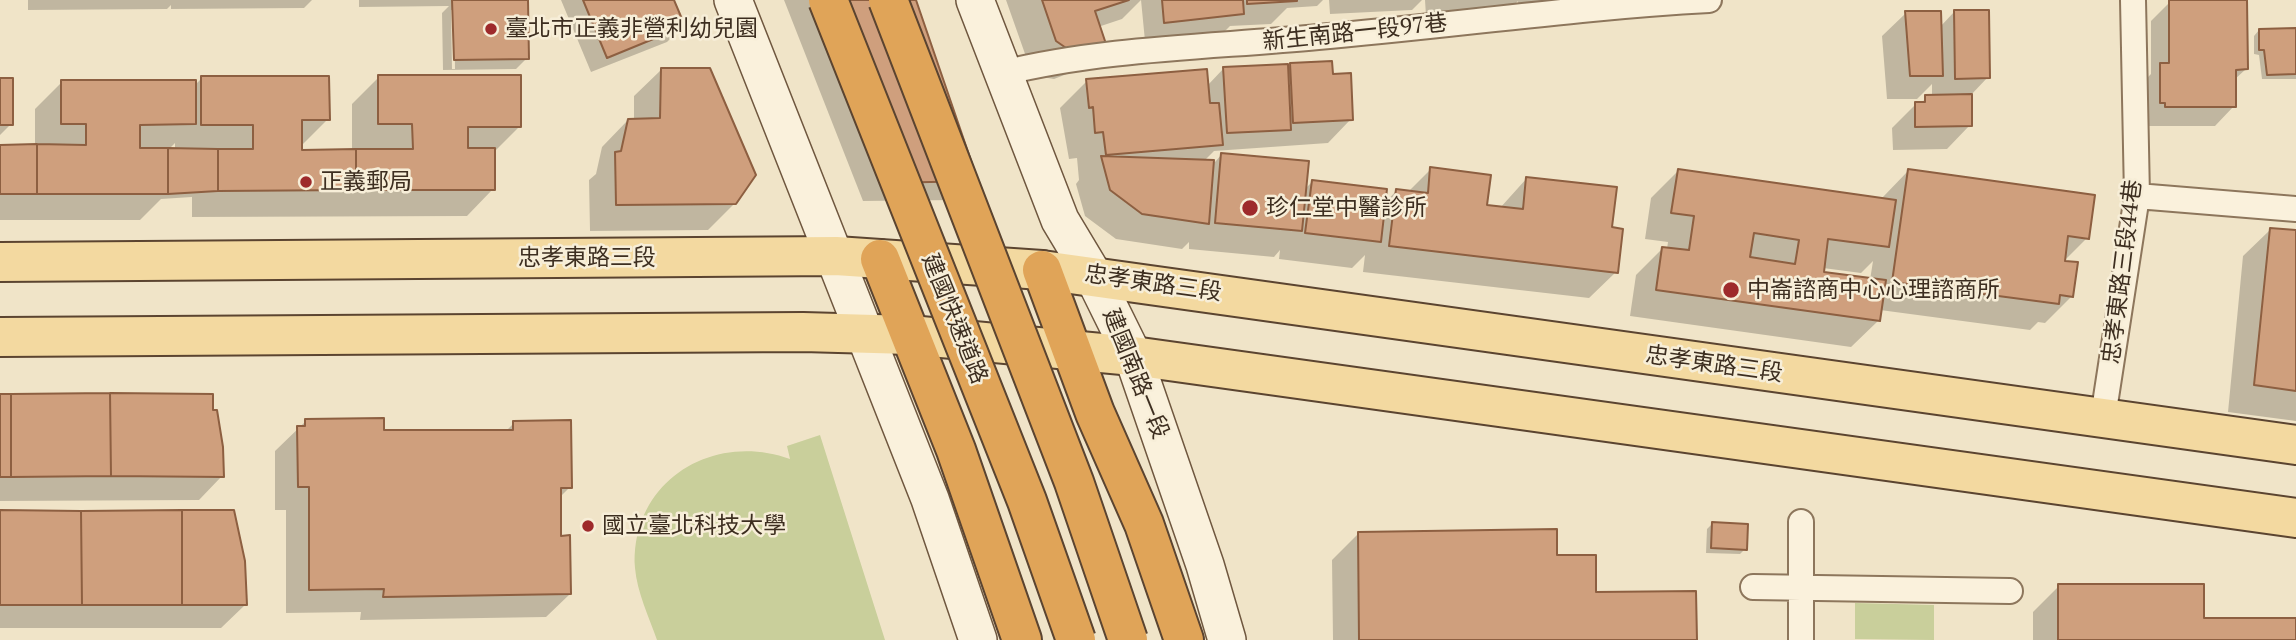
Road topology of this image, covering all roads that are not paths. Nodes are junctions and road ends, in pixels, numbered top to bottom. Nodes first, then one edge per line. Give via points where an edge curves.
1 (733, 0) edge
2 (828, 0) edge
3 (888, 0) edge
4 (975, 0) edge
5 (1709, 0) edge
6 (2133, 0) edge
7 (1003, 73) junction
8 (2137, 196) junction
9 (2296, 209) edge
10 (836, 256) junction
11 (880, 259) junction
12 (0, 262) edge
13 (1042, 270) junction
14 (1093, 275) junction
15 (865, 332) junction
16 (910, 335) junction
17 (0, 337) edge
18 (1070, 349) junction
19 (1133, 355) junction
20 (2103, 417) junction
21 (2296, 445) edge
22 (2296, 518) edge
23 (1801, 522) dead end
24 (1753, 587) dead end
25 (1800, 587) junction
26 (2010, 591) dead end
27 (978, 640) edge
28 (1022, 640) edge
29 (1076, 640) edge
30 (1128, 640) edge
31 (1184, 640) edge
32 (1227, 640) edge
33 (1801, 640) edge

1 - 10 street
2 - 29 highway, 建國快速道路, bridge via 1027,501
3 - 30 highway, bridge via 1074,482
4 - 7 street, 建國南路一段
5 - 7 street, 新生南路一段97巷 via 1055,60
6 - 8 street, 忠孝東路三段44巷
7 - 14 street, 建國南路一段 via 1060,220
8 - 9 street
8 - 20 street, 忠孝東路三段44巷
10 - 11 main road, 忠孝東路三段
10 - 12 main road, 忠孝東路三段
10 - 15 street
11 - 13 main road, 忠孝東路三段
11 - 16 highway
13 - 14 main road, 忠孝東路三段
13 - 18 highway
14 - 19 street, 建國南路一段
14 - 20 main road, 忠孝東路三段
15 - 16 main road
15 - 17 main road
15 - 27 street via 930,499
16 - 18 main road
16 - 28 highway via 956,450
18 - 19 main road
18 - 31 highway via 1144,524
19 - 22 main road
19 - 32 street, 建國南路一段
20 - 21 main road, 忠孝東路三段
23 - 25 street
24 - 25 street
25 - 26 street
25 - 33 street

